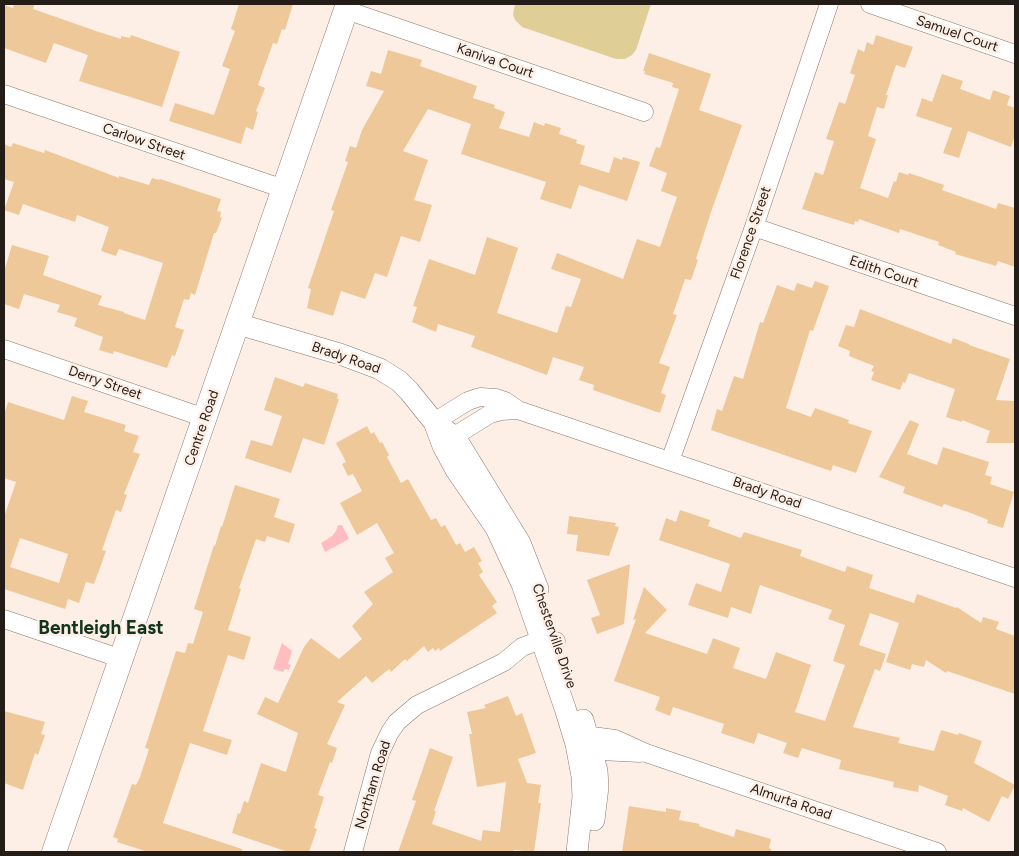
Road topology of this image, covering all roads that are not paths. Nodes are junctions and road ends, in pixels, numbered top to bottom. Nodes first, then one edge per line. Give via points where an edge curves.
1 (829, 4) edge
2 (870, 4) edge
3 (347, 7) edge
4 (1015, 54) edge
5 (4, 94) edge
6 (644, 112) dead end
7 (284, 189) junction
8 (754, 228) junction
9 (1015, 316) edge
10 (238, 324) junction
11 (4, 349) edge
12 (518, 410) junction
13 (205, 418) junction
14 (434, 422) junction
15 (449, 441) junction
16 (670, 461) junction
17 (1015, 578) edge
18 (4, 619) edge
19 (547, 643) junction
20 (122, 659) junction
21 (585, 744) junction
22 (54, 852) edge
23 (353, 852) edge
24 (577, 852) edge
25 (590, 852) edge
26 (937, 852) edge

1 - 8 street, Florence Street
2 - 4 street, Samuel Court
3 - 6 street, Kaniva Court
3 - 7 main road, Centre Road
5 - 7 street, Carlow Street
7 - 10 main road, Centre Road
8 - 9 street, Edith Court
8 - 16 street, Florence Street
10 - 13 main road, Centre Road
10 - 14 street, Brady Road via 380,369 399,381
11 - 13 street, Derry Street
12 - 14 street, Brady Road via 506,401 480,397
12 - 15 street, Brady Road via 490,414
12 - 16 street, Brady Road
13 - 20 main road, Centre Road
14 - 15 street, Brady Road
15 - 19 street, Chesterville Drive via 456,470 496,528
16 - 17 street, Brady Road
18 - 20 street
19 - 21 street, Chesterville Drive
19 - 23 street, Northam Road via 526,658 504,662 417,706 397,722 380,753
20 - 22 main road, Centre Road
21 - 24 street, Chesterville Drive
21 - 25 street, Chesterville Drive via 597,771 598,787
21 - 26 street, Almurta Road via 603,736 615,739

